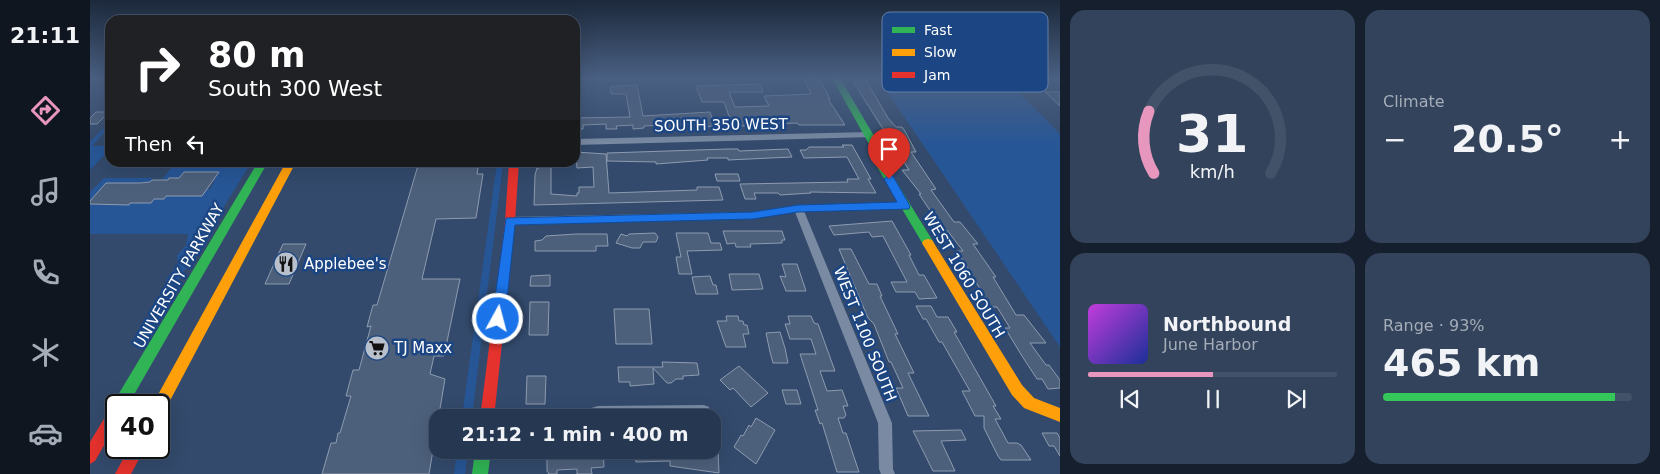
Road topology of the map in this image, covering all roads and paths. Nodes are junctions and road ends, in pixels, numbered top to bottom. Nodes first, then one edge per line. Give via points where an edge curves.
1 (849, 100) edge
2 (869, 135) junction
3 (580, 142) edge
4 (260, 167) edge
5 (288, 167) edge
6 (514, 167) edge
7 (905, 206) junction
8 (798, 208) junction
9 (510, 221) junction
10 (126, 394) edge
11 (166, 394) edge
12 (488, 409) edge
13 (1060, 415) edge
14 (105, 431) edge
15 (90, 456) edge
16 (131, 459) edge
17 (482, 459) edge
18 (123, 474) edge
19 (480, 474) edge
20 (888, 474) edge

1 - 2 street, WEST 1060 SOUTH
2 - 3 street, SOUTH 350 WEST
2 - 7 street, WEST 1060 SOUTH via 879,152 881,165
4 - 10 street, UNIVERSITY PARKWAY
5 - 11 street
6 - 9 street
7 - 8 street
7 - 13 street, WEST 1060 SOUTH via 1017,390 1029,403
8 - 9 street via 753,216
8 - 20 street, WEST 1100 SOUTH via 885,423
9 - 12 street
14 - 15 street
16 - 18 street
17 - 19 street

